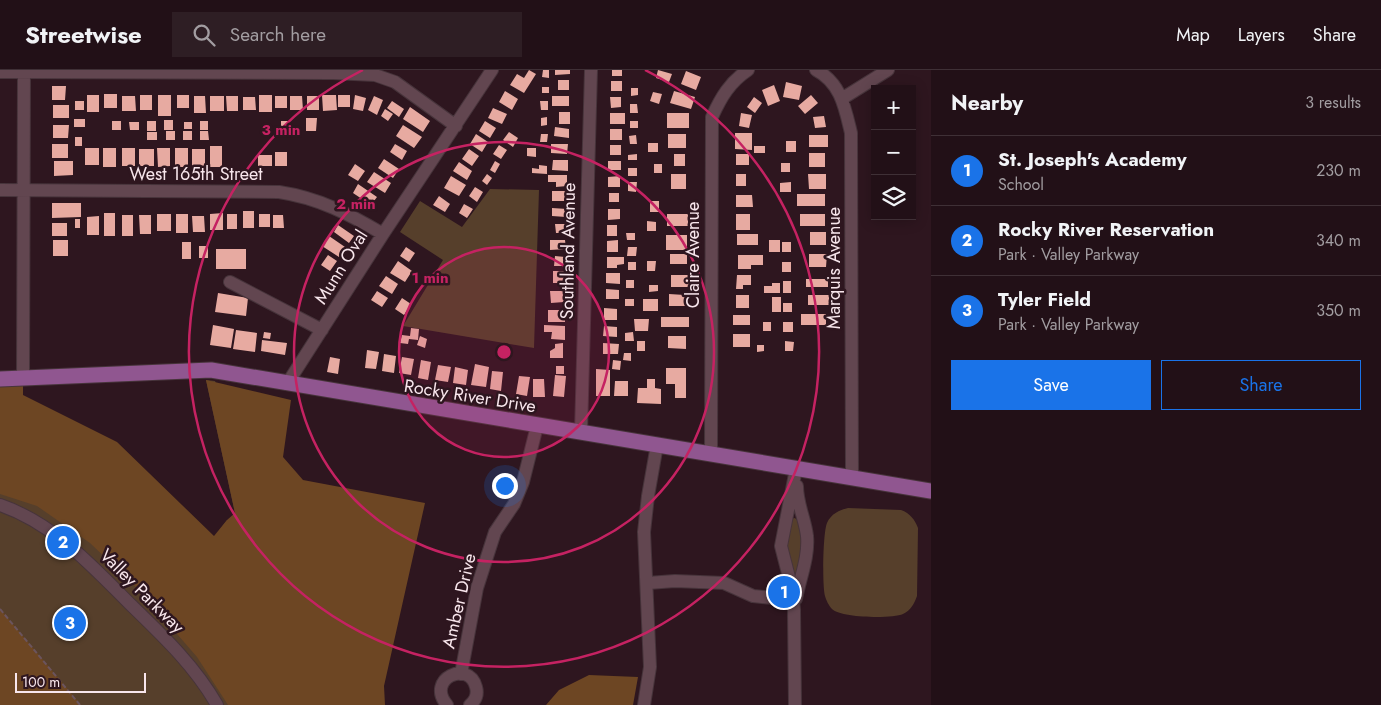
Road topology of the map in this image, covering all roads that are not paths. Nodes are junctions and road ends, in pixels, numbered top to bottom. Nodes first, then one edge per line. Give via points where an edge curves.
1 (492, 70) edge
2 (591, 70) edge
3 (748, 70) edge
4 (816, 70) edge
5 (888, 70) edge
6 (24, 71) edge
7 (333, 71) edge
8 (0, 72) edge
9 (843, 98) junction
10 (456, 126) junction
11 (0, 190) edge
12 (24, 190) junction
13 (383, 234) junction
14 (230, 282) dead end
15 (322, 330) junction
16 (0, 379) edge
17 (24, 379) junction
18 (287, 384) junction
19 (537, 426) junction
20 (581, 432) junction
21 (657, 445) junction
22 (710, 454) junction
23 (796, 469) junction
24 (852, 478) junction
25 (931, 491) edge
26 (0, 505) edge
27 (648, 583) junction
28 (793, 605) junction
29 (461, 674) junction
30 (217, 705) edge
31 (447, 705) edge
32 (470, 705) edge
33 (644, 705) edge
34 (795, 705) edge

1 - 10 street, Munn Oval
2 - 20 street, Southland Avenue
3 - 22 street, Claire Avenue via 722,95 712,117
4 - 9 street, Marquis Avenue via 825,74
5 - 9 street
6 - 7 street
6 - 8 street
6 - 12 street
7 - 10 street via 395,82
9 - 24 street, Marquis Avenue via 851,133
10 - 13 street, Munn Oval
11 - 12 street, West 165th Street
12 - 13 street, West 165th Street via 279,192 315,199 342,209
12 - 17 street
13 - 15 street, Munn Oval
14 - 15 street
15 - 18 street, Munn Oval
16 - 17 main road, Rocky River Drive
17 - 18 main road, Rocky River Drive via 211,370
18 - 19 main road, Rocky River Drive
19 - 20 main road, Rocky River Drive
19 - 29 street, Amber Drive via 523,482 514,504 496,532 477,588
20 - 21 main road, Rocky River Drive
21 - 22 main road, Rocky River Drive
21 - 27 street via 644,532
22 - 23 main road, Rocky River Drive
23 - 24 main road, Rocky River Drive
23 - 28 street via 797,498 807,543
23 - 28 street via 780,546
24 - 25 main road, Rocky River Drive
26 - 30 street, Valley Parkway via 35,522 74,549 196,672
27 - 28 street via 724,583 753,596
27 - 33 street via 650,667
28 - 34 street
29 - 31 street, Amber Drive via 450,676 442,684 441,696
29 - 32 street, Amber Drive via 467,675 475,684 476,697

